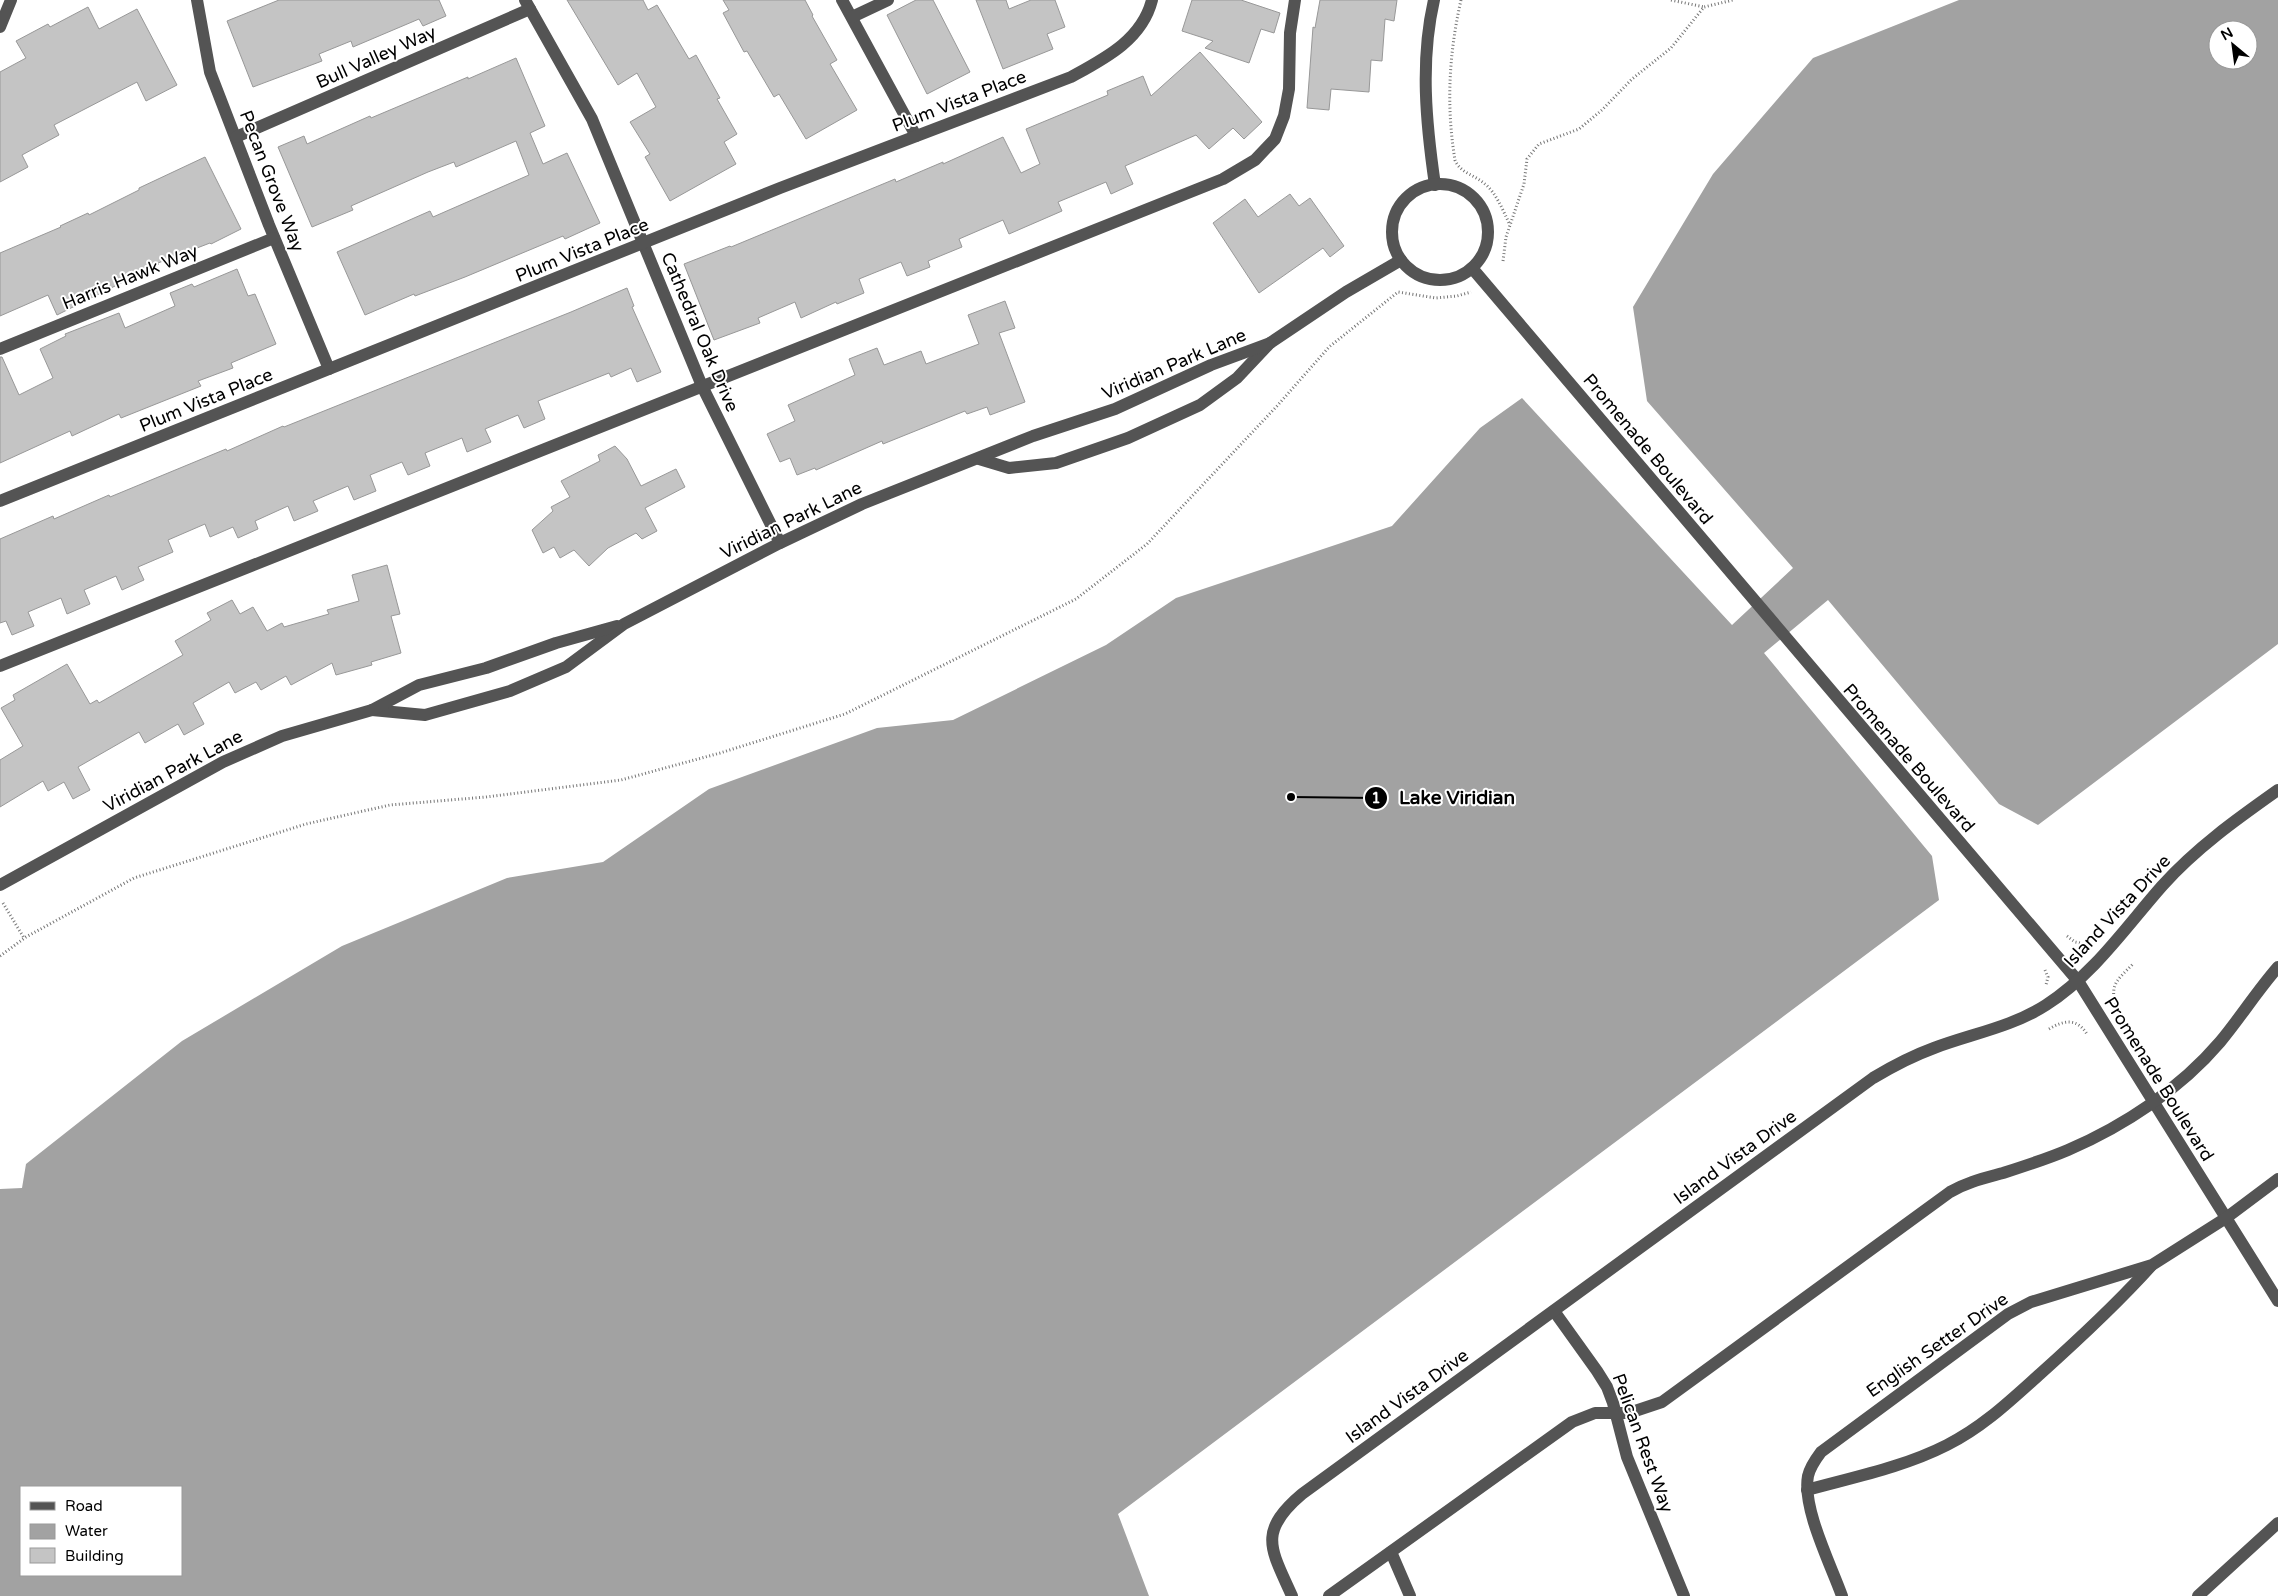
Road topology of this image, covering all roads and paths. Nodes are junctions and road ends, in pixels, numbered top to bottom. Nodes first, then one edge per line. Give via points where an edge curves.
1 (11, 0) edge
2 (197, 0) edge
3 (842, 0) edge
4 (888, 0) edge
5 (1152, 0) edge
6 (1295, 0) edge
7 (1434, 0) edge
8 (1461, 0) edge
9 (1671, 0) edge
10 (1732, 0) edge
11 (527, 5) edge
12 (1704, 7) junction
13 (852, 16) junction
14 (0, 27) edge
15 (916, 136) junction
16 (236, 137) junction
17 (1435, 185) junction
18 (1510, 225) junction
19 (274, 238) junction
20 (643, 245) junction
21 (1401, 260) junction
22 (1503, 261) dead end
23 (1472, 268) junction
24 (1470, 291) dead end
25 (1270, 343) junction
26 (0, 349) edge
27 (329, 369) junction
28 (702, 386) junction
29 (978, 459) junction
30 (0, 501) edge
31 (780, 544) junction
32 (624, 624) junction
33 (0, 666) edge
34 (372, 710) junction
35 (2278, 790) edge
36 (0, 886) edge
37 (3, 903) dead end
38 (2067, 936) dead end
39 (24, 938) junction
40 (2098, 943) dead end
41 (0, 956) edge
42 (2133, 964) dead end
43 (2043, 966) dead end
44 (2278, 967) edge
45 (2078, 982) junction
46 (2046, 987) dead end
47 (2118, 1012) dead end
48 (2049, 1029) dead end
49 (2087, 1034) dead end
50 (2153, 1102) junction
51 (2278, 1179) edge
52 (2226, 1218) junction
53 (2152, 1265) junction
54 (2278, 1301) edge
55 (1554, 1311) junction
56 (1615, 1414) junction
57 (1807, 1490) junction
58 (2278, 1524) edge
59 (1391, 1552) junction
60 (1292, 1596) edge
61 (1329, 1596) edge
62 (1410, 1596) edge
63 (1684, 1596) edge
64 (1842, 1596) edge
65 (2198, 1596) edge

1 - 14 street
2 - 16 street, Pecan Grove Way via 210,72
3 - 13 street
4 - 13 street
5 - 15 street, Plum Vista Place via 1140,27 1107,57 1071,77
6 - 28 street via 1284,116 1276,139 1255,160 1223,179
7 - 17 street via 1428,25 1425,88
8 - 18 path via 1452,37 1448,102 1455,160 1458,168 1486,185
9 - 12 path
10 - 12 path
11 - 16 street, Bull Valley Way
11 - 20 street, Cathedral Oak Drive via 592,119
12 - 18 path via 1671,48 1632,79 1579,130 1539,144 1527,159 1524,184
13 - 15 street
15 - 20 street, Plum Vista Place
16 - 19 street, Pecan Grove Way
17 - 21 street via 1412,194 1396,213 1392,238
17 - 23 street via 1461,189 1484,213 1488,232 1486,246
18 - 22 path
19 - 26 street, Harris Hawk Way
19 - 27 street, Pecan Grove Way
20 - 27 street, Plum Vista Place
20 - 28 street, Cathedral Oak Drive
21 - 23 street via 1410,270 1435,280 1461,276
21 - 25 street, Viridian Park Lane
23 - 45 street, Promenade Boulevard
24 - 39 path via 1436,298 1398,292 1329,347 1147,544 1076,599 845,714 621,780 390,805 306,824 134,878
25 - 29 street, Viridian Park Lane via 1211,365 1115,409 1033,436
25 - 29 street, Viridian Park Lane via 1237,378 1200,405 1128,438 1056,463 1009,468
27 - 30 street, Plum Vista Place
28 - 31 street, Cathedral Oak Drive
28 - 33 street
29 - 31 street, Viridian Park Lane via 862,504
31 - 32 street, Viridian Park Lane
32 - 34 street, Viridian Park Lane via 556,643 486,668 419,685
32 - 34 street, Viridian Park Lane via 566,667 510,691 425,715
34 - 36 street, Viridian Park Lane via 282,736 223,762
35 - 45 street, Island Vista Drive via 2212,838 2184,864
37 - 39 path
38 - 40 path via 2083,945
39 - 41 path
42 - 47 path via 2113,988
43 - 46 path via 2048,977
44 - 50 street via 2218,1044
45 - 50 street, Promenade Boulevard
45 - 55 street, Island Vista Drive via 2046,1005 2018,1019 1926,1051 1873,1078
48 - 49 path via 2070,1021 2082,1026
50 - 52 street, Promenade Boulevard
50 - 56 street via 2092,1139 2067,1150 1960,1186 1662,1402 1640,1411
51 - 52 street, English Setter Drive
52 - 53 street, English Setter Drive
52 - 54 street, Promenade Boulevard
53 - 57 street, English Setter Drive via 2085,1334 1984,1423 1948,1445 1914,1460
53 - 57 street, English Setter Drive via 2031,1302 2008,1314 1821,1452 1812,1463
55 - 56 street, Pelican Rest Way via 1597,1371 1610,1395
55 - 60 street, Island Vista Drive via 1286,1508 1276,1521 1272,1550
56 - 59 street via 1595,1413 1572,1422
56 - 63 street, Pelican Rest Way via 1627,1457
57 - 64 street, English Setter Drive via 1815,1524
58 - 65 street
59 - 61 street
59 - 62 street

